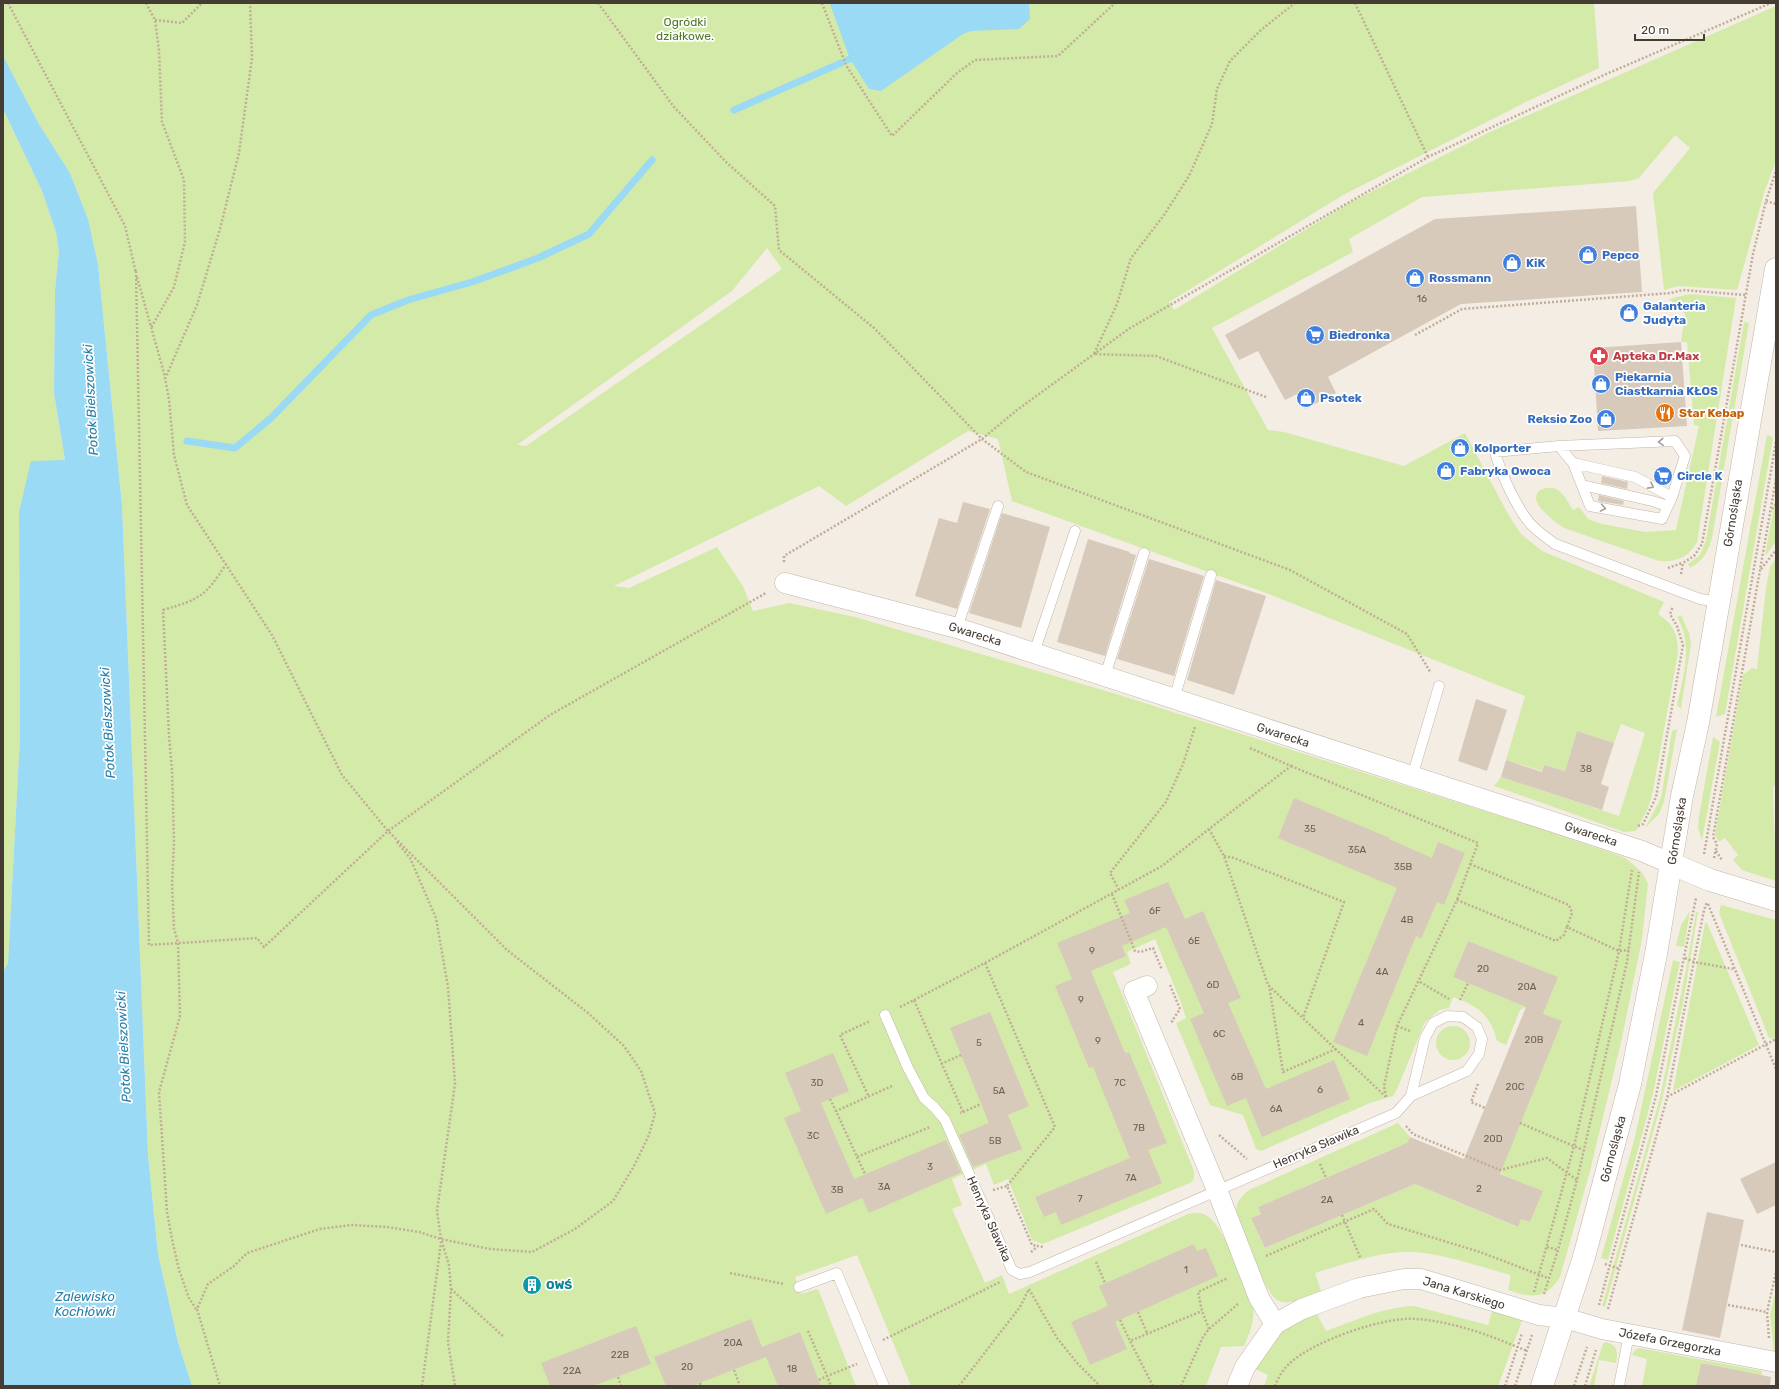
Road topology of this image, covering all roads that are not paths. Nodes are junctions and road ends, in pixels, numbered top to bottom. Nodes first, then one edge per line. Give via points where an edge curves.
1 (1776, 269) edge
2 (1559, 446) junction
3 (1573, 463) junction
4 (1582, 485) junction
5 (1670, 502) junction
6 (998, 506) dead end
7 (1075, 531) dead end
8 (1144, 553) dead end
9 (1211, 575) dead end
10 (785, 583) road end
11 (1719, 602) junction
12 (957, 628) junction
13 (1034, 653) junction
14 (1105, 676) junction
15 (1439, 686) road end
16 (1174, 699) junction
17 (1412, 777) junction
18 (1672, 864) junction
19 (1776, 900) edge
20 (1147, 986) dead end
21 (885, 1015) road end
22 (1411, 1096) junction
23 (1217, 1190) junction
24 (799, 1286) road end
25 (1565, 1318) junction
26 (1275, 1324) junction
27 (1629, 1334) junction
28 (1773, 1361) edge
29 (884, 1386) edge
30 (1237, 1386) edge
31 (1542, 1386) edge
32 (1619, 1386) edge

1 - 11 street, Górnośląska
2 - 3 lane
5 -> 2 lane via 1684,456 1675,441
2 - 11 lane via 1496,452 1505,479 1523,515 1539,532 1555,544 1700,599
3 - 4 lane
3 -> 5 lane via 1635,477
4 - 5 lane via 1652,501
4 -> 5 lane via 1590,506 1662,519
6 - 12 lane
7 - 13 lane
8 - 14 lane
9 - 16 lane
10 - 12 street, Gwarecka
11 - 18 street, Górnośląska via 1682,796
12 - 13 street, Gwarecka
13 - 14 street, Gwarecka
14 - 16 street, Gwarecka
15 - 17 lane
16 - 17 street, Gwarecka
17 - 18 street, Gwarecka via 1642,851
18 - 19 street, Gwarecka via 1705,878
18 - 25 street, Górnośląska via 1630,1084
20 - 23 street via 1134,991
21 - 23 lane, Henryka Sławika via 924,1098 945,1120 1012,1270 1020,1274 1030,1272
22 - 22 lane, Henryka Sławika via 1467,1071 1479,1054 1482,1039 1477,1027 1462,1017 1447,1016 1433,1023 1426,1038
22 - 23 lane, Henryka Sławika via 1396,1113
23 - 26 street via 1259,1298
24 - 29 lane via 837,1273
25 - 26 street, Jana Karskiego via 1539,1315 1421,1279 1404,1279 1359,1288 1302,1309
25 - 27 street, Józefa Grzegorzka
25 - 31 street, Górnośląska
26 - 30 street, Jana Karskiego via 1245,1367
27 - 28 street, Józefa Grzegorzka
27 - 32 lane

